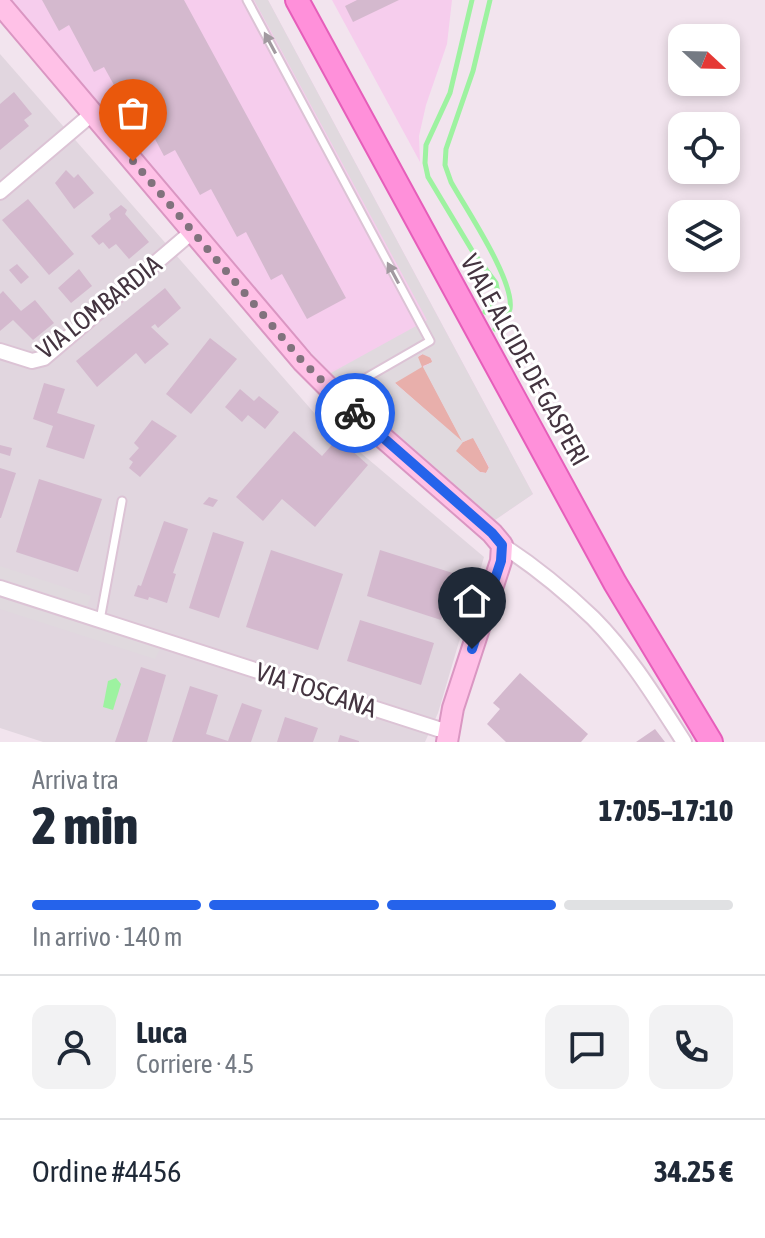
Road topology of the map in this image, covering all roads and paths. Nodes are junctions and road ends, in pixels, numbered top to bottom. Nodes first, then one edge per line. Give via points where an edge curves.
1 (247, 0) edge
2 (297, 0) edge
3 (0, 4) edge
4 (93, 113) junction
5 (0, 192) edge
6 (193, 231) junction
7 (0, 351) edge
8 (336, 395) junction
9 (122, 501) dead end
10 (502, 545) junction
11 (0, 588) edge
12 (100, 620) junction
13 (448, 736) edge
14 (684, 742) edge
15 (711, 742) edge

8 -> 1 lane via 430,341
2 - 15 main road, VIALE ALCIDE DE GASPERI via 615,583
3 - 4 street
4 - 5 street
4 - 6 street
6 - 7 street, VIA LOMBARDIA via 44,358 32,361
6 - 8 street
8 - 10 street
9 - 12 lane
10 - 13 street, VIA TOSCANA
10 - 14 street via 595,620
11 - 12 street, VIA TOSCANA
12 - 13 street, VIA TOSCANA

